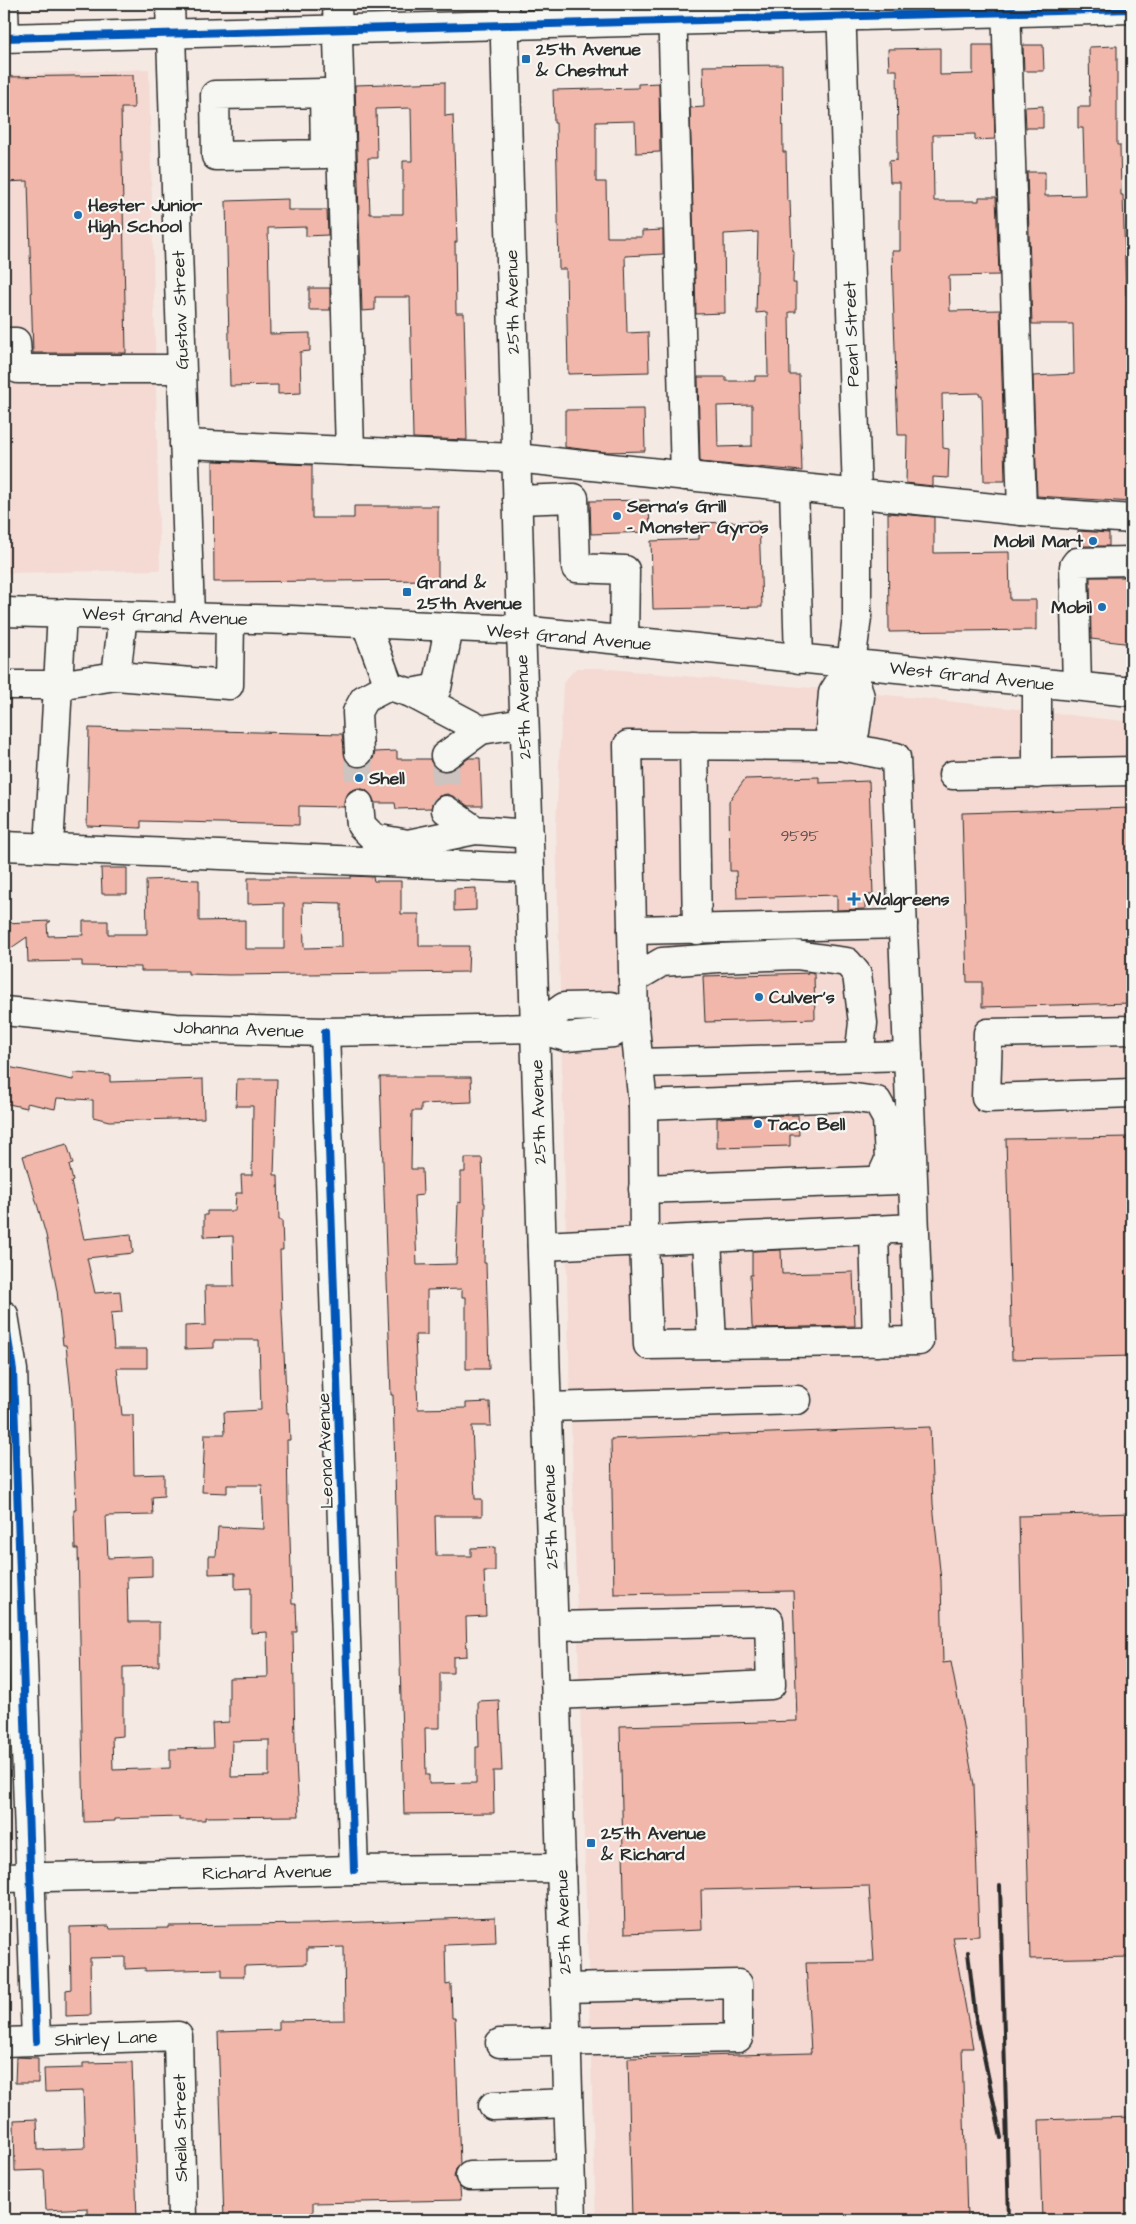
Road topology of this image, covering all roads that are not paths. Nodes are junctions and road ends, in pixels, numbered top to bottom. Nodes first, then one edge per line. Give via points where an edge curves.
1 (170, 4) edge
2 (4, 8) edge
3 (1006, 8) edge
4 (841, 10) edge
5 (1132, 10) edge
6 (672, 12) edge
7 (504, 14) edge
8 (337, 17) edge
9 (171, 34) junction
10 (4, 38) edge
11 (331, 89) junction
12 (216, 125) junction
13 (174, 127) junction
14 (4, 342) edge
15 (182, 369) junction
16 (184, 444) junction
17 (350, 451) junction
18 (516, 458) junction
19 (685, 476) junction
20 (794, 487) junction
21 (857, 494) junction
22 (517, 500) junction
23 (1022, 510) junction
24 (1132, 518) edge
25 (1132, 561) edge
26 (4, 612) edge
27 (62, 613) junction
28 (123, 615) junction
29 (190, 617) junction
30 (230, 619) junction
31 (366, 624) junction
32 (449, 628) junction
33 (520, 630) junction
34 (624, 641) junction
35 (799, 659) junction
36 (851, 664) junction
37 (116, 676) junction
38 (1037, 683) junction
39 (4, 684) edge
40 (58, 685) junction
41 (1077, 686) junction
42 (400, 689) junction
43 (1132, 692) edge
44 (524, 723) junction
45 (481, 730) junction
46 (694, 745) junction
47 (840, 746) junction
48 (359, 752) tunnel mouth
49 (445, 756) dead end
50 (1132, 771) edge
51 (1037, 774) junction
52 (954, 776) dead end
53 (359, 804) tunnel mouth
54 (446, 810) dead end
55 (50, 830) dead end
56 (475, 830) junction
57 (529, 834) junction
58 (4, 846) edge
59 (530, 868) junction
60 (903, 924) junction
61 (837, 926) junction
62 (632, 930) junction
63 (697, 930) junction
64 (847, 962) junction
65 (633, 978) junction
66 (4, 1011) edge
67 (634, 1018) junction
68 (535, 1028) junction
69 (1132, 1030) edge
70 (325, 1032) junction
71 (908, 1056) junction
72 (859, 1057) junction
73 (639, 1063) junction
74 (1132, 1092) edge
75 (643, 1105) junction
76 (913, 1179) junction
77 (880, 1180) junction
78 (643, 1189) junction
79 (915, 1228) junction
80 (874, 1230) junction
81 (707, 1238) junction
82 (644, 1241) junction
83 (542, 1246) junction
84 (4, 1315) edge
85 (877, 1342) junction
86 (712, 1344) junction
87 (798, 1400) dead end
88 (547, 1406) junction
89 (554, 1626) junction
90 (556, 1695) junction
91 (561, 1868) junction
92 (354, 1870) junction
93 (17, 1878) edge
94 (565, 1988) junction
95 (178, 2036) joint
96 (36, 2041) junction
97 (4, 2042) edge
98 (500, 2043) dead end
99 (566, 2043) junction
100 (568, 2103) junction
101 (493, 2106) dead end
102 (570, 2174) junction
103 (470, 2176) dead end
104 (182, 2220) edge
105 (572, 2220) edge

1 - 9 street, Gustav Street
2 - 10 street
3 - 4 street
3 - 5 street
3 - 23 street
4 - 6 street
4 - 21 street, Pearl Street
6 - 7 street
6 - 19 street
7 - 8 street
7 - 18 street, 25th Avenue
8 - 9 street
8 - 11 street
9 - 10 street
9 - 13 street, Gustav Street
11 - 12 street via 215,94
11 - 12 street via 325,154 216,156
11 - 17 street
12 - 13 street
13 - 15 street, Gustav Street
14 - 15 street via 16,342 18,369
15 - 16 street, Gustav Street
16 - 17 street
16 - 29 street, Gustav Street
17 - 18 street
18 - 19 street
18 - 22 street, 25th Avenue
19 - 20 street
20 - 21 street
20 - 35 street
21 - 23 street
21 - 36 street, Pearl Street via 857,617
22 - 33 street, 25th Avenue
22 - 34 street via 574,498 576,568 624,570
23 - 24 street
25 - 41 street via 1078,562 1074,566
26 - 27 street, West Grand Avenue
27 - 28 street, West Grand Avenue
27 - 40 street
28 - 29 street, West Grand Avenue
28 - 37 street
29 - 30 street, West Grand Avenue
30 - 31 street, West Grand Avenue
30 - 37 street via 228,685
31 - 32 street, West Grand Avenue
31 - 42 street
32 - 33 street, West Grand Avenue
32 - 42 street via 437,688
33 - 34 street, West Grand Avenue
33 - 44 street, 25th Avenue
34 - 35 street, West Grand Avenue
35 - 36 street, West Grand Avenue
36 - 38 street, West Grand Avenue
36 - 47 street via 833,693 830,729
37 - 40 street
38 - 41 street, West Grand Avenue
38 - 51 street
39 - 40 street
40 - 55 street
41 - 43 street, West Grand Avenue
42 - 45 street
42 - 48 street via 364,699 357,712
44 - 45 street
44 - 57 street, 25th Avenue
45 - 49 street
46 - 47 street
46 - 62 street via 628,745
46 - 63 street
47 - 60 street via 896,757
50 - 51 street
51 - 52 street
53 - 56 street via 361,825 374,838 408,844
54 - 56 street
56 - 57 street
57 - 59 street, 25th Avenue
58 - 59 street
59 - 68 street, 25th Avenue
60 - 61 street
60 - 71 street
61 - 63 street
61 - 64 street
62 - 63 street
62 - 65 street
64 - 65 street via 796,955 680,960 662,962
64 - 72 street via 857,974 860,994 863,1023
65 - 67 street
66 - 70 street, Johanna Avenue via 176,1028
67 - 68 street via 610,1006 564,1007
67 - 73 street
68 - 70 street, Johanna Avenue
68 - 83 street, 25th Avenue
69 - 74 street via 988,1034 986,1098
70 - 92 street, Leona Avenue
71 - 72 street
71 - 76 street
72 - 73 street
73 - 75 street
75 - 77 street via 848,1096 877,1101 887,1119 889,1160
75 - 78 street
76 - 77 street
76 - 79 street
77 - 78 street
78 - 82 street
79 - 80 street
79 - 85 street via 919,1341
80 - 81 street
80 - 85 street
81 - 82 street
81 - 86 street
82 - 83 street
82 - 86 street via 648,1345
83 - 88 street, 25th Avenue
84 - 93 street via 13,1370
85 - 86 street
87 - 88 street
88 - 89 street, 25th Avenue
89 - 90 street, 25th Avenue
89 - 90 street via 769,1621 771,1676 771,1685
90 - 91 street, 25th Avenue
91 - 92 street, Richard Avenue
91 - 94 street, 25th Avenue
92 - 93 street, Richard Avenue
93 - 96 street
94 - 99 street, 25th Avenue
94 - 99 street via 738,1984 738,2038
95 - 96 street, Shirley Lane
95 - 104 street, Sheila Street
96 - 97 street, Shirley Lane
98 - 99 street
99 - 100 street, 25th Avenue
100 - 101 street
100 - 102 street, 25th Avenue
102 - 103 street
102 - 105 street, 25th Avenue

